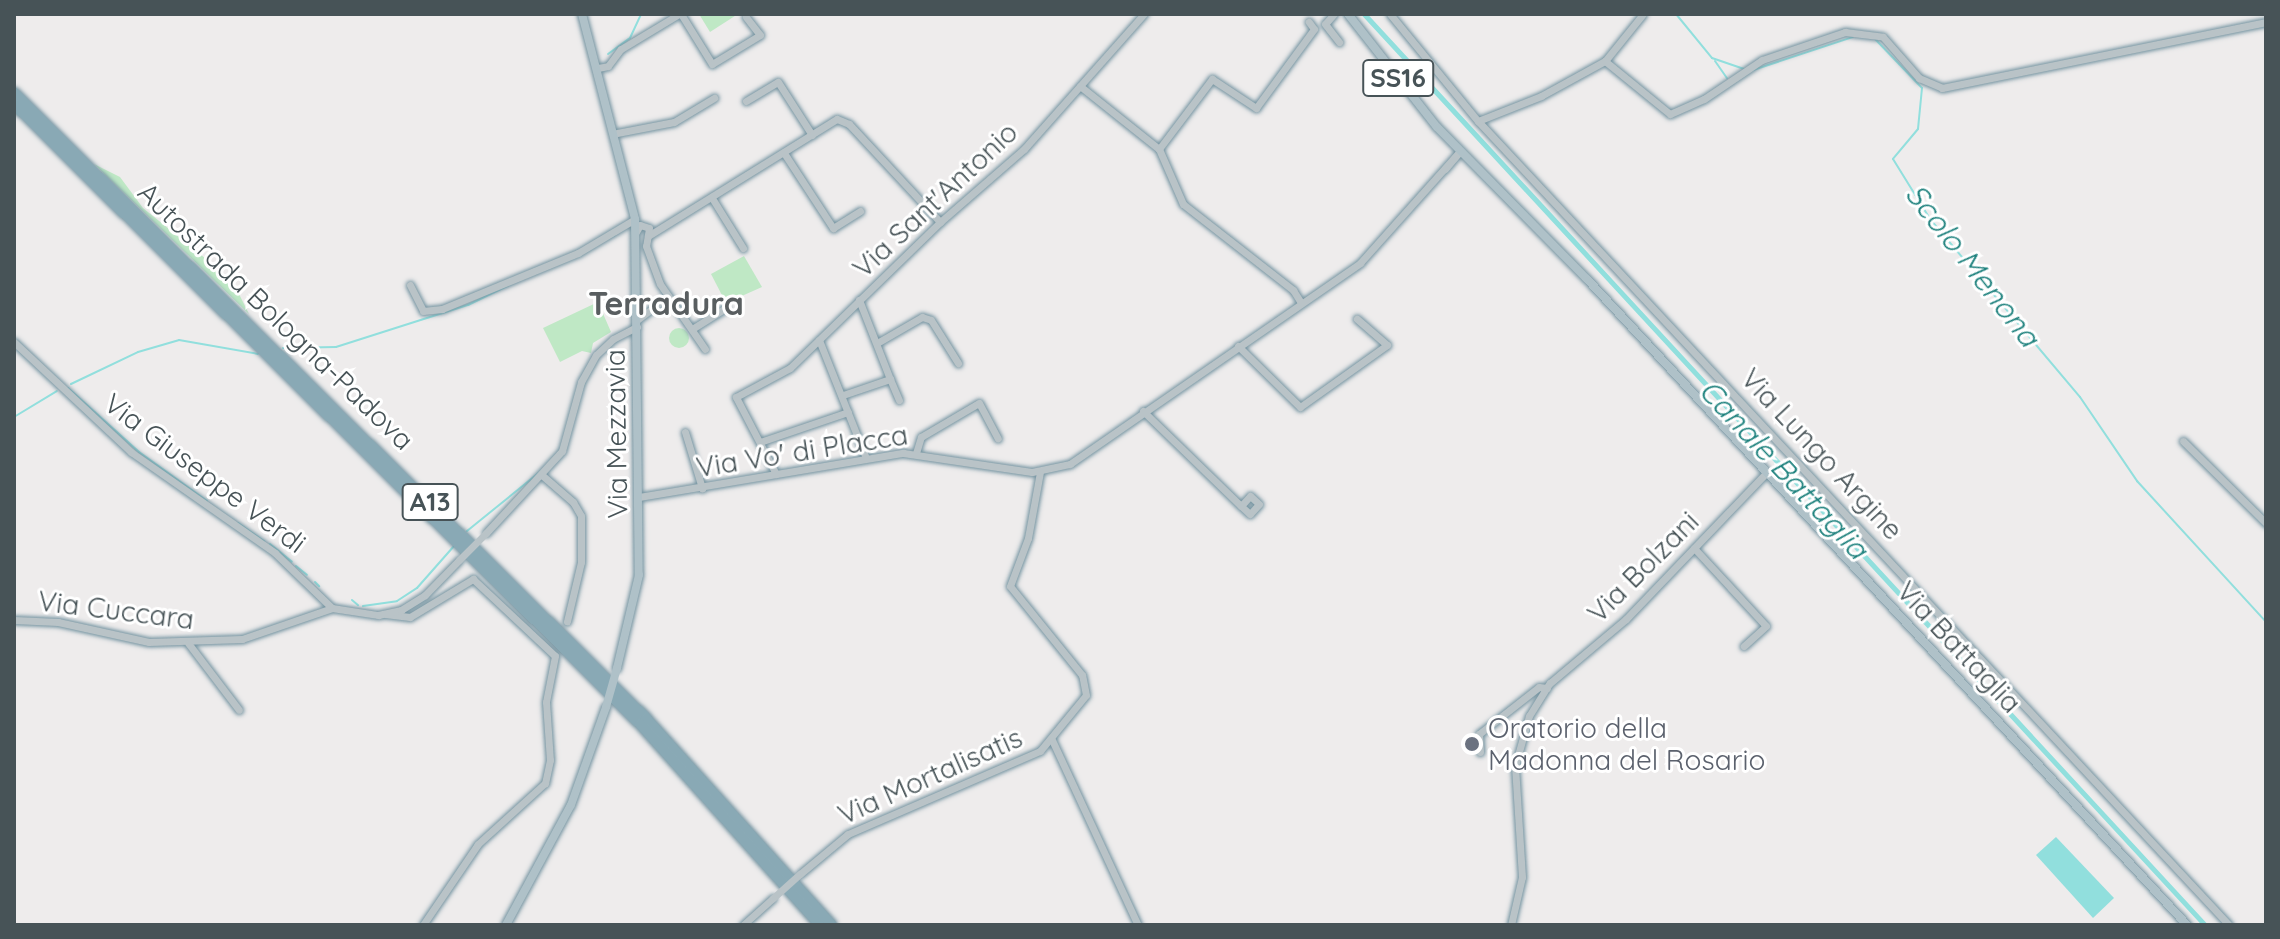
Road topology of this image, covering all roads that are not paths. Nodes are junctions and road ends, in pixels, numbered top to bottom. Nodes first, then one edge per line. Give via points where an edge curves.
1 (582, 14) edge
2 (680, 14) edge
3 (1144, 14) edge
4 (1334, 14) edge
5 (1348, 14) edge
6 (1390, 14) edge
7 (1643, 14) edge
8 (746, 17) dead end
9 (1309, 22) dead end
10 (2266, 22) edge
11 (1339, 42) dead end
12 (1605, 61) junction
13 (598, 68) junction
14 (1080, 86) junction
15 (14, 93) edge
16 (714, 98) dead end
17 (746, 101) dead end
18 (14, 104) edge
19 (1478, 121) junction
20 (617, 133) junction
21 (812, 135) junction
22 (1449, 139) junction
23 (1159, 149) junction
24 (1460, 151) junction
25 (784, 153) junction
26 (1448, 165) junction
27 (1475, 165) junction
28 (712, 198) junction
29 (635, 206) junction
30 (860, 211) dead end
31 (635, 219) junction
32 (940, 222) junction
33 (646, 224) junction
34 (665, 224) junction
35 (636, 232) junction
36 (648, 236) junction
37 (743, 248) dead end
38 (410, 285) dead end
39 (668, 297) junction
40 (859, 300) junction
41 (1301, 303) junction
42 (726, 308) dead end
43 (1357, 319) dead end
44 (637, 324) junction
45 (692, 329) junction
46 (819, 340) junction
47 (14, 342) edge
48 (877, 343) junction
49 (1238, 346) junction
50 (705, 349) dead end
51 (958, 363) dead end
52 (890, 379) junction
53 (843, 395) junction
54 (899, 400) dead end
55 (1143, 411) junction
56 (848, 412) junction
57 (685, 432) dead end
58 (998, 438) dead end
59 (2183, 441) dead end
60 (760, 442) junction
61 (916, 453) junction
62 (866, 458) junction
63 (1036, 472) junction
64 (1766, 473) junction
65 (776, 474) junction
66 (543, 476) junction
67 (702, 488) junction
68 (639, 497) junction
69 (1241, 506) dead end
70 (2266, 522) edge
71 (1694, 548) junction
72 (332, 608) junction
73 (385, 614) junction
74 (14, 620) edge
75 (567, 621) dead end
76 (188, 643) junction
77 (1744, 646) dead end
78 (1547, 688) junction
79 (239, 710) dead end
80 (1052, 740) junction
81 (1480, 752) dead end
82 (423, 925) edge
83 (506, 925) edge
84 (743, 925) edge
85 (820, 925) edge
86 (832, 925) edge
87 (1138, 925) edge
88 (1511, 925) edge
89 (2187, 925) edge
90 (2229, 925) edge

1 - 13 main road, Via Mezzavia
2 - 8 street via 712,64 760,35
2 - 13 street
3 - 14 street, Via Sant'Antonio
4 - 11 street via 1325,24
5 - 22 main road, SS16
6 - 19 street, Via Lungo Argine
7 - 12 street
9 - 23 street via 1314,29 1256,108 1212,79
10 - 12 street via 1953,87 1925,83 1883,37 1865,31 1816,40 1744,69 1704,99 1670,114
12 - 19 street via 1541,96
13 - 20 main road, Via Mezzavia
14 - 23 street
14 - 32 street, Via Sant'Antonio via 1024,149
15 - 86 highway, Autostrada Bologna-Padova / A13 via 646,718
16 - 20 street via 674,122
17 - 21 street via 778,82
18 - 85 highway, Autostrada Bologna-Padova / A13 via 640,724
19 - 90 street, Via Lungo Argine
20 - 29 main road, Via Mezzavia
21 - 25 street
21 - 32 street via 843,120
22 - 24 main road, SS16
22 - 26 street
23 - 41 street via 1183,204 1293,290
24 - 26 street, Via Vo' di Placca
24 - 27 main road, SS16
25 - 28 street
25 - 30 street via 833,228
26 - 27 street
26 - 41 street, Via Vo' di Placca via 1376,250
27 - 64 main road, Via Battaglia / SS16
28 - 34 street
28 - 37 street
29 - 31 main road, Via Mezzavia
29 - 33 street
31 - 35 main road, Via Mezzavia
31 - 38 street via 578,253 442,309 423,311
32 - 40 street, Via Sant'Antonio
33 - 34 street
33 - 35 street
33 - 36 street
34 - 36 street
35 - 44 main road, Via Mezzavia
36 - 39 street via 646,246
39 - 44 street
39 - 45 street
40 - 46 street, Via Sant'Antonio
40 - 48 street
41 - 49 street, Via Vo' di Placca
42 - 45 street
43 - 49 street via 1387,345 1300,407
44 - 66 street via 613,339 586,370 566,443
44 - 68 main road, Via Mezzavia
45 - 50 street
46 - 53 street
46 - 60 street, Via Sant'Antonio via 790,368 736,397
47 - 72 street, Via Giuseppe Verdi via 131,452 275,553
48 - 51 street via 922,317 931,320
48 - 52 street
49 - 55 street, Via Vo' di Placca
52 - 53 street
52 - 54 street
53 - 56 street
55 - 63 street, Via Vo' di Placca via 1070,464
55 - 69 street
56 - 60 street
56 - 62 street
57 - 67 street
58 - 61 street via 979,403 924,434
59 - 70 street
60 - 65 street
61 - 62 street, Via Vo' di Placca
61 - 63 street, Via Vo' di Placca
62 - 65 street, Via Vo' di Placca
63 - 80 street, Via Mortalisatis via 1028,538 1010,586 1039,616 1053,645 1088,687
64 - 71 street, Via Bolzani
64 - 89 main road, Via Battaglia / SS16
65 - 67 street, Via Vo' di Placca
66 - 73 street, bridge via 419,600
66 - 75 street via 581,516 581,562
67 - 68 street, Via Vo' di Placca
68 - 83 main road, Via Mezzavia, bridge via 638,590 606,707 582,778
71 - 77 street via 1766,626
71 - 78 street, Via Bolzani via 1626,619
72 - 73 street, Via Cuccara
72 - 76 street, Via Cuccara via 242,639
73 - 82 street, Via Cuccara via 410,617 473,579 555,656 546,702 550,760 545,783 478,844
74 - 76 street, Via Cuccara via 39,619 112,637
76 - 79 street
78 - 81 street, Via Bolzani via 1539,687 1479,734
78 - 88 street, Via Bolzani via 1529,716 1515,766 1522,877
80 - 84 street, Via Mortalisatis, bridge via 1030,757 848,834
80 - 87 street

